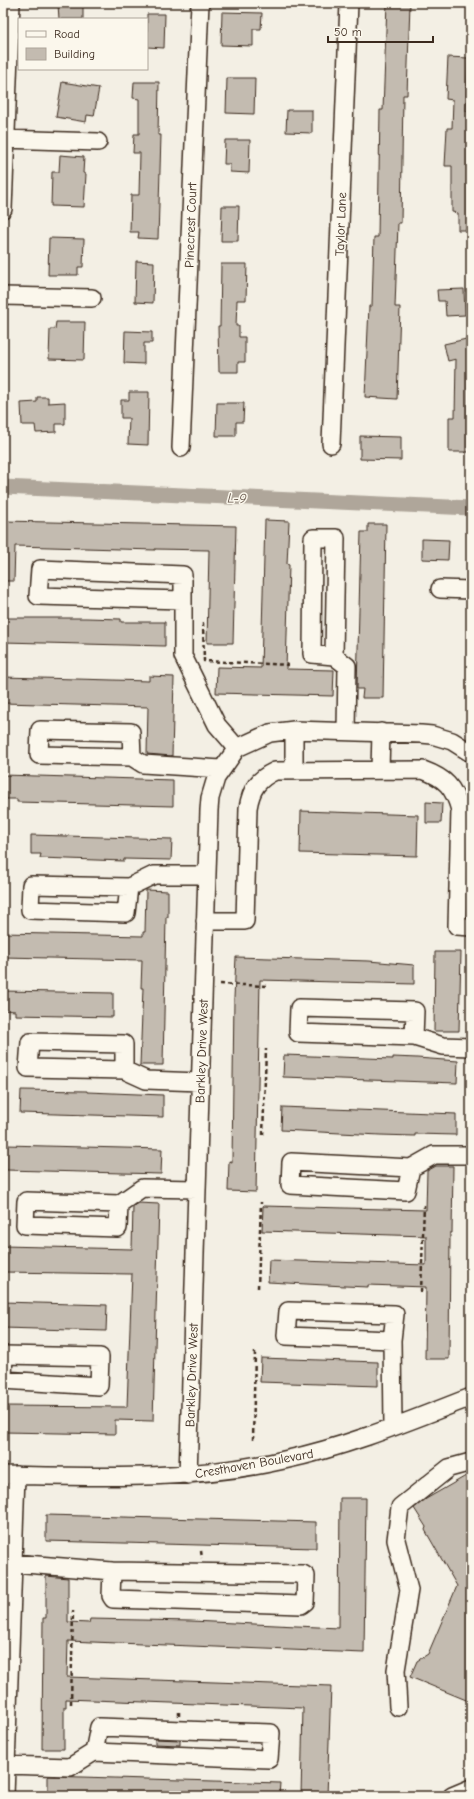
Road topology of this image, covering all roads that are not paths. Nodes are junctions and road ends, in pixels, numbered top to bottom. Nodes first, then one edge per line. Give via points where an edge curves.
1 (11, 3) edge
2 (200, 3) edge
3 (349, 3) edge
4 (4, 139) edge
5 (98, 142) dead end
6 (3, 209) edge
7 (3, 296) edge
8 (92, 298) dead end
9 (332, 444) dead end
10 (181, 448) dead end
11 (440, 589) dead end
12 (471, 590) edge
13 (182, 600) junction
14 (334, 656) junction
15 (294, 730) junction
16 (346, 731) junction
17 (382, 732) junction
18 (237, 748) junction
19 (471, 753) edge
20 (132, 757) junction
21 (221, 769) junction
22 (294, 770) junction
23 (380, 770) junction
24 (206, 875) junction
25 (129, 887) junction
26 (205, 921) junction
27 (471, 927) edge
28 (414, 1037) junction
29 (471, 1047) edge
30 (124, 1070) junction
31 (200, 1082) junction
32 (471, 1155) edge
33 (411, 1168) junction
34 (197, 1189) junction
35 (119, 1204) junction
36 (392, 1340) junction
37 (3, 1379) edge
38 (471, 1397) edge
39 (392, 1427) junction
40 (471, 1462) edge
41 (9, 1475) edge
42 (188, 1475) junction
43 (13, 1563) junction
44 (112, 1570) junction
45 (6, 1670) edge
46 (398, 1707) dead end
47 (94, 1752) junction
48 (6, 1765) junction
49 (471, 1788) edge
50 (5, 1796) edge
51 (452, 1796) edge

1 - 4 street
2 - 10 street, Pinecrest Court
3 - 9 street, Taylor Lane
4 - 5 street
4 - 6 street
7 - 8 street
11 - 12 street
13 - 13 street via 183,575 40,569 38,596
13 - 18 street via 183,656 217,725
14 - 14 street via 312,654 313,538 336,538
14 - 16 street via 347,666
15 - 16 street, Barkley Drive West
15 - 18 street, Barkley Drive West via 270,733
15 - 22 street
16 - 17 street, Barkley Drive West
17 - 19 street, Barkley Drive West via 432,735 452,741
17 - 23 street
18 - 21 street, Barkley Drive West
20 - 20 street via 39,755 40,730 131,732
20 - 21 street via 143,764
21 - 24 street, Barkley Drive West via 210,798
22 - 23 street
22 - 26 street via 275,770 264,776 255,785 250,796 245,921
23 - 27 street via 423,770 448,784 456,796 460,810 457,926
24 - 25 street via 154,875
24 - 26 street, Barkley Drive West
25 - 25 street via 31,885 30,910 126,913
26 - 31 street, Barkley Drive West
28 - 28 street via 415,1011 299,1008 298,1033
28 - 29 street via 443,1046
30 - 30 street via 124,1044 30,1042 28,1068
30 - 31 street via 146,1080
31 - 34 street, Barkley Drive West
32 - 33 street via 434,1154
33 - 33 street via 291,1162 290,1185 406,1191
34 - 35 street via 142,1188
34 - 42 street, Barkley Drive West
35 - 35 street via 26,1201 25,1226 118,1228
36 - 36 street via 395,1314 288,1310 286,1336
36 - 39 street
37 - 37 street via 99,1386 100,1357 4,1355
38 - 39 street, Cresthaven Boulevard
39 - 42 street, Cresthaven Boulevard via 332,1448 283,1460
40 - 46 street via 449,1468 400,1507 396,1540 409,1590 396,1670
41 - 42 street, Cresthaven Boulevard
41 - 43 street
43 - 44 street
43 - 45 street
44 - 44 street via 113,1599 302,1605 305,1602 306,1576 303,1574
45 - 48 street
47 - 47 street via 269,1759 271,1733 99,1727
47 - 48 street via 70,1767
48 - 50 street
49 - 51 street

